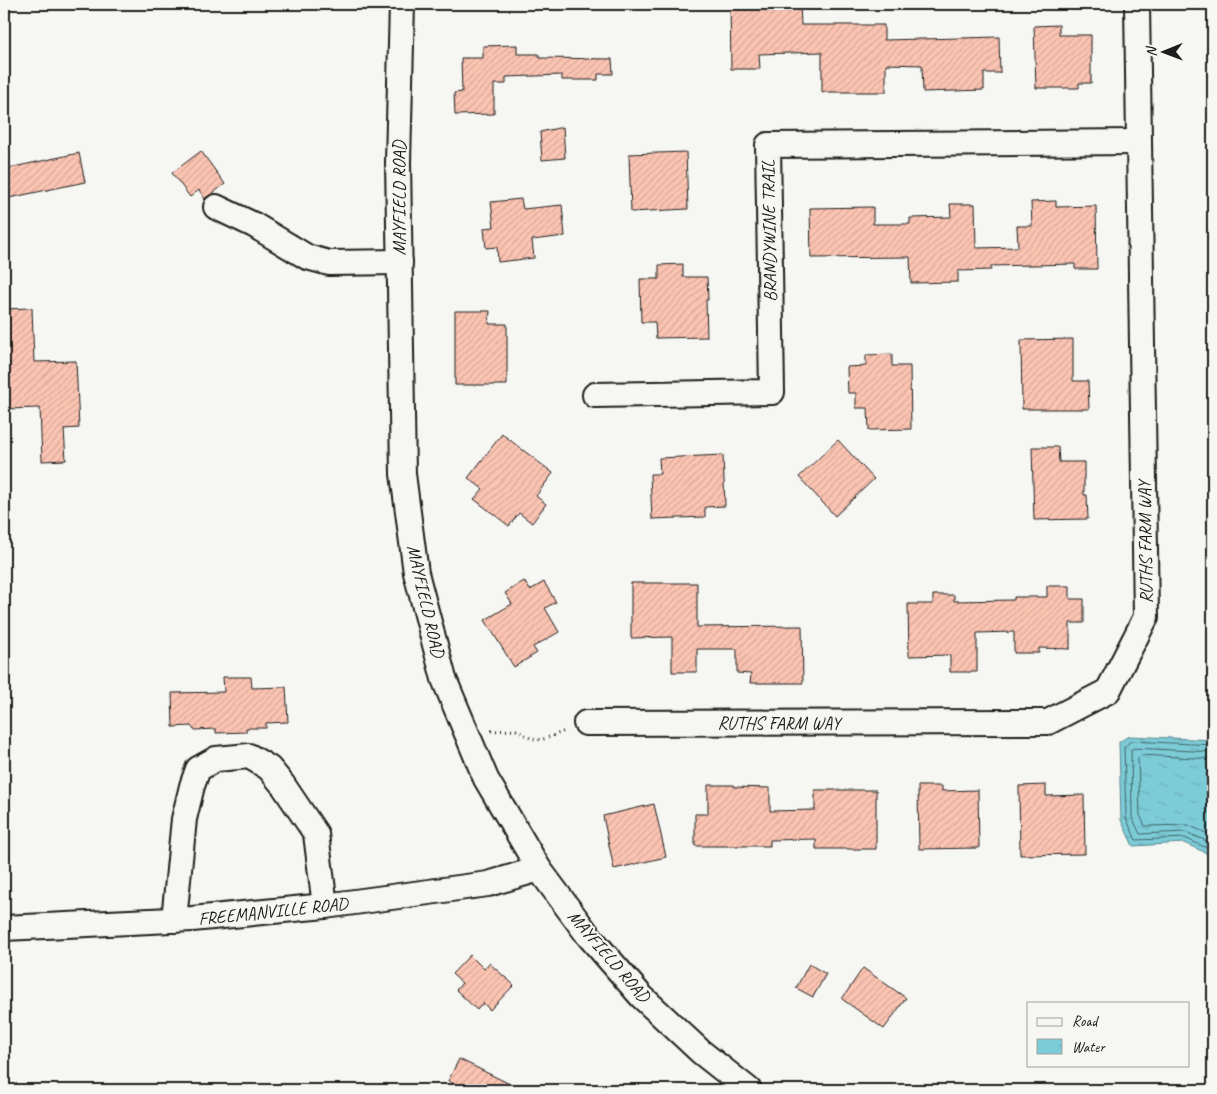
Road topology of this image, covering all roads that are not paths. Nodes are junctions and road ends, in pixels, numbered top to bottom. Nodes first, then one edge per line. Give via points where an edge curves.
1 (402, 4) edge
2 (1137, 4) edge
3 (1139, 142) junction
4 (216, 207) dead end
5 (400, 262) junction
6 (595, 395) dead end
7 (586, 723) road end
8 (539, 869) junction
9 (325, 906) junction
10 (174, 920) junction
11 (4, 928) edge
12 (749, 1090) edge

1 - 5 street, MAYFIELD ROAD via 398,162
2 - 3 street, RUTHS FARM WAY
3 - 6 street, BRANDYWINE TRAIL via 768,145 772,392
3 - 7 street, RUTHS FARM WAY via 1146,617 1108,691 1048,722
4 - 5 street via 254,225 307,257 329,263
5 - 8 street, MAYFIELD ROAD via 403,474 416,573 444,680 486,779
8 - 9 street, FREEMANVILLE ROAD via 488,884
8 - 12 street, MAYFIELD ROAD via 588,935 641,996 701,1052
9 - 10 street, FREEMANVILLE ROAD
9 - 10 street via 316,834 284,785 269,768 249,756 216,759 198,769 192,786 184,819
10 - 11 street, FREEMANVILLE ROAD

